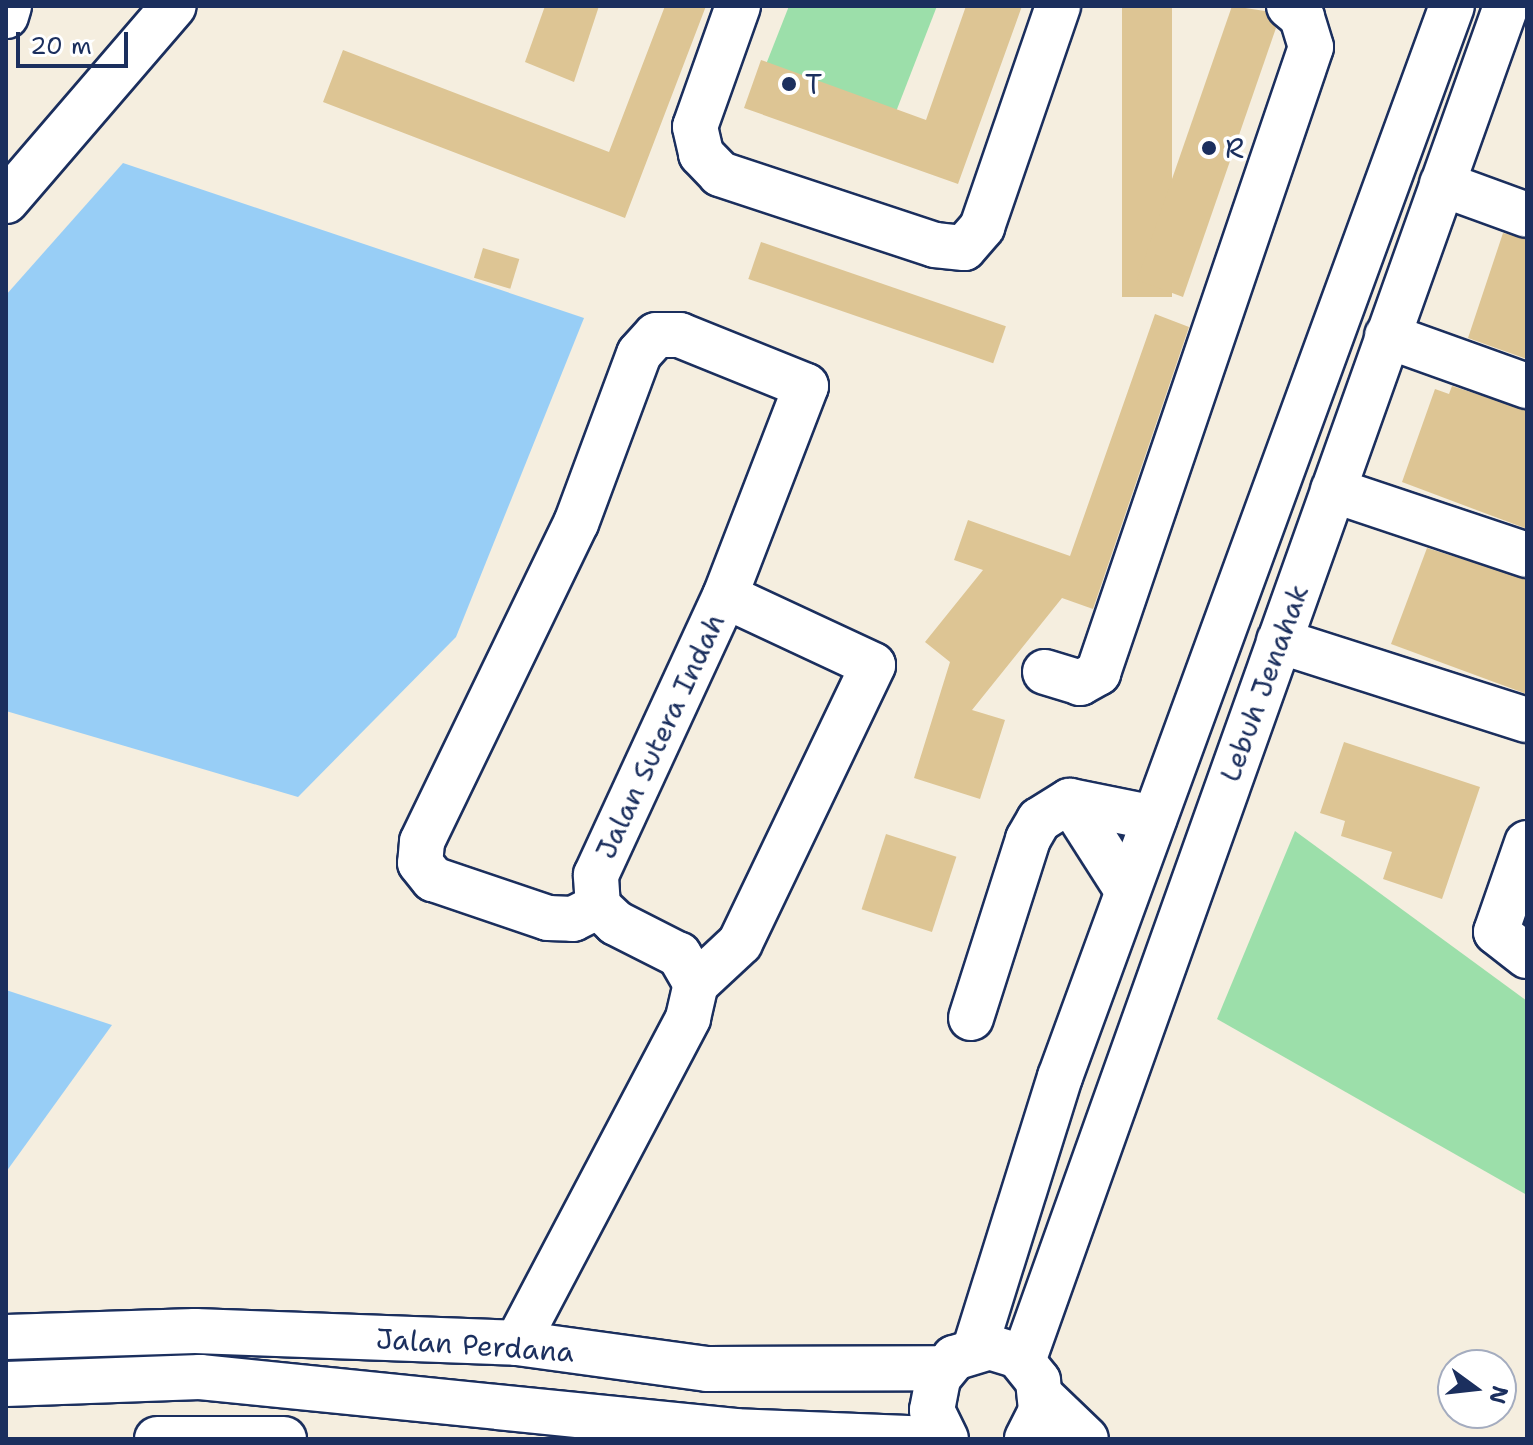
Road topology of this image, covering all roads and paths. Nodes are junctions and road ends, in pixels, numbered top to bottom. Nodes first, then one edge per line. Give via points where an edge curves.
1 (9, 6) edge
2 (174, 6) edge
3 (738, 6) edge
4 (1058, 6) edge
5 (1289, 6) edge
6 (1452, 6) edge
7 (1506, 6) edge
8 (6, 16) edge
9 (1527, 38) edge
10 (1487, 61) junction
11 (1442, 184) junction
12 (6, 201) edge
13 (1527, 215) edge
14 (1387, 336) junction
15 (1527, 386) edge
16 (1333, 490) junction
17 (1527, 555) edge
18 (725, 596) junction
19 (1279, 641) junction
20 (1045, 672) dead end
21 (1527, 720) edge
22 (1070, 801) junction
23 (1154, 818) junction
24 (1527, 843) edge
25 (1127, 890) junction
26 (598, 906) junction
27 (1527, 956) edge
28 (696, 984) junction
29 (971, 1018) dead end
30 (195, 1331) junction
31 (6, 1337) edge
32 (517, 1343) junction
33 (959, 1358) junction
34 (200, 1377) junction
35 (1032, 1379) junction
36 (6, 1384) edge
37 (183, 1438) edge
38 (284, 1439) edge
39 (930, 1439) edge
40 (946, 1439) edge
41 (1027, 1439) edge
42 (1086, 1439) edge

1 - 8 street
2 - 12 street
3 - 4 street via 695,127 701,154 720,174 935,245 964,248 982,227
5 - 20 street via 1302,17 1311,47 1098,673 1080,683
6 - 23 street, Lebuh Jenahak
7 - 10 street, Lebuh Jenahak
9 - 10 street
10 - 11 street, Lebuh Jenahak
11 - 13 street
11 - 14 street, Lebuh Jenahak
14 - 15 street
14 - 16 street, Lebuh Jenahak
16 - 17 street
16 - 19 street, Lebuh Jenahak
18 - 26 street, Jalan Sutera Indah via 596,875
18 - 26 street, Jalan Sutera Indah via 806,386 680,335 656,335 639,354 576,523 422,842 420,863 433,879 548,918 573,919
18 - 28 street via 873,665 740,943
19 - 21 street
19 - 35 street, Lebuh Jenahak
22 - 23 street
22 - 25 street
22 - 29 street via 1039,820 1028,839
23 - 25 street, Lebuh Jenahak
24 - 27 street via 1496,932
25 - 33 street, Lebuh Jenahak
26 - 28 street via 616,923 679,955
28 - 32 street via 688,1018
30 - 31 street, Jalan Perdana
30 - 32 street, Jalan Perdana
30 - 34 street
32 - 33 street, Jalan Perdana via 707,1369
33 - 35 street, Jalan Perdana via 997,1348
33 - 40 street, Lebuh Jenahak via 932,1400
34 - 36 street, Jalan Perdana
34 - 37 street
34 - 39 street, Jalan Perdana via 735,1431
35 - 41 street, Lebuh Jenahak via 1037,1424
35 - 42 street
37 - 38 street

